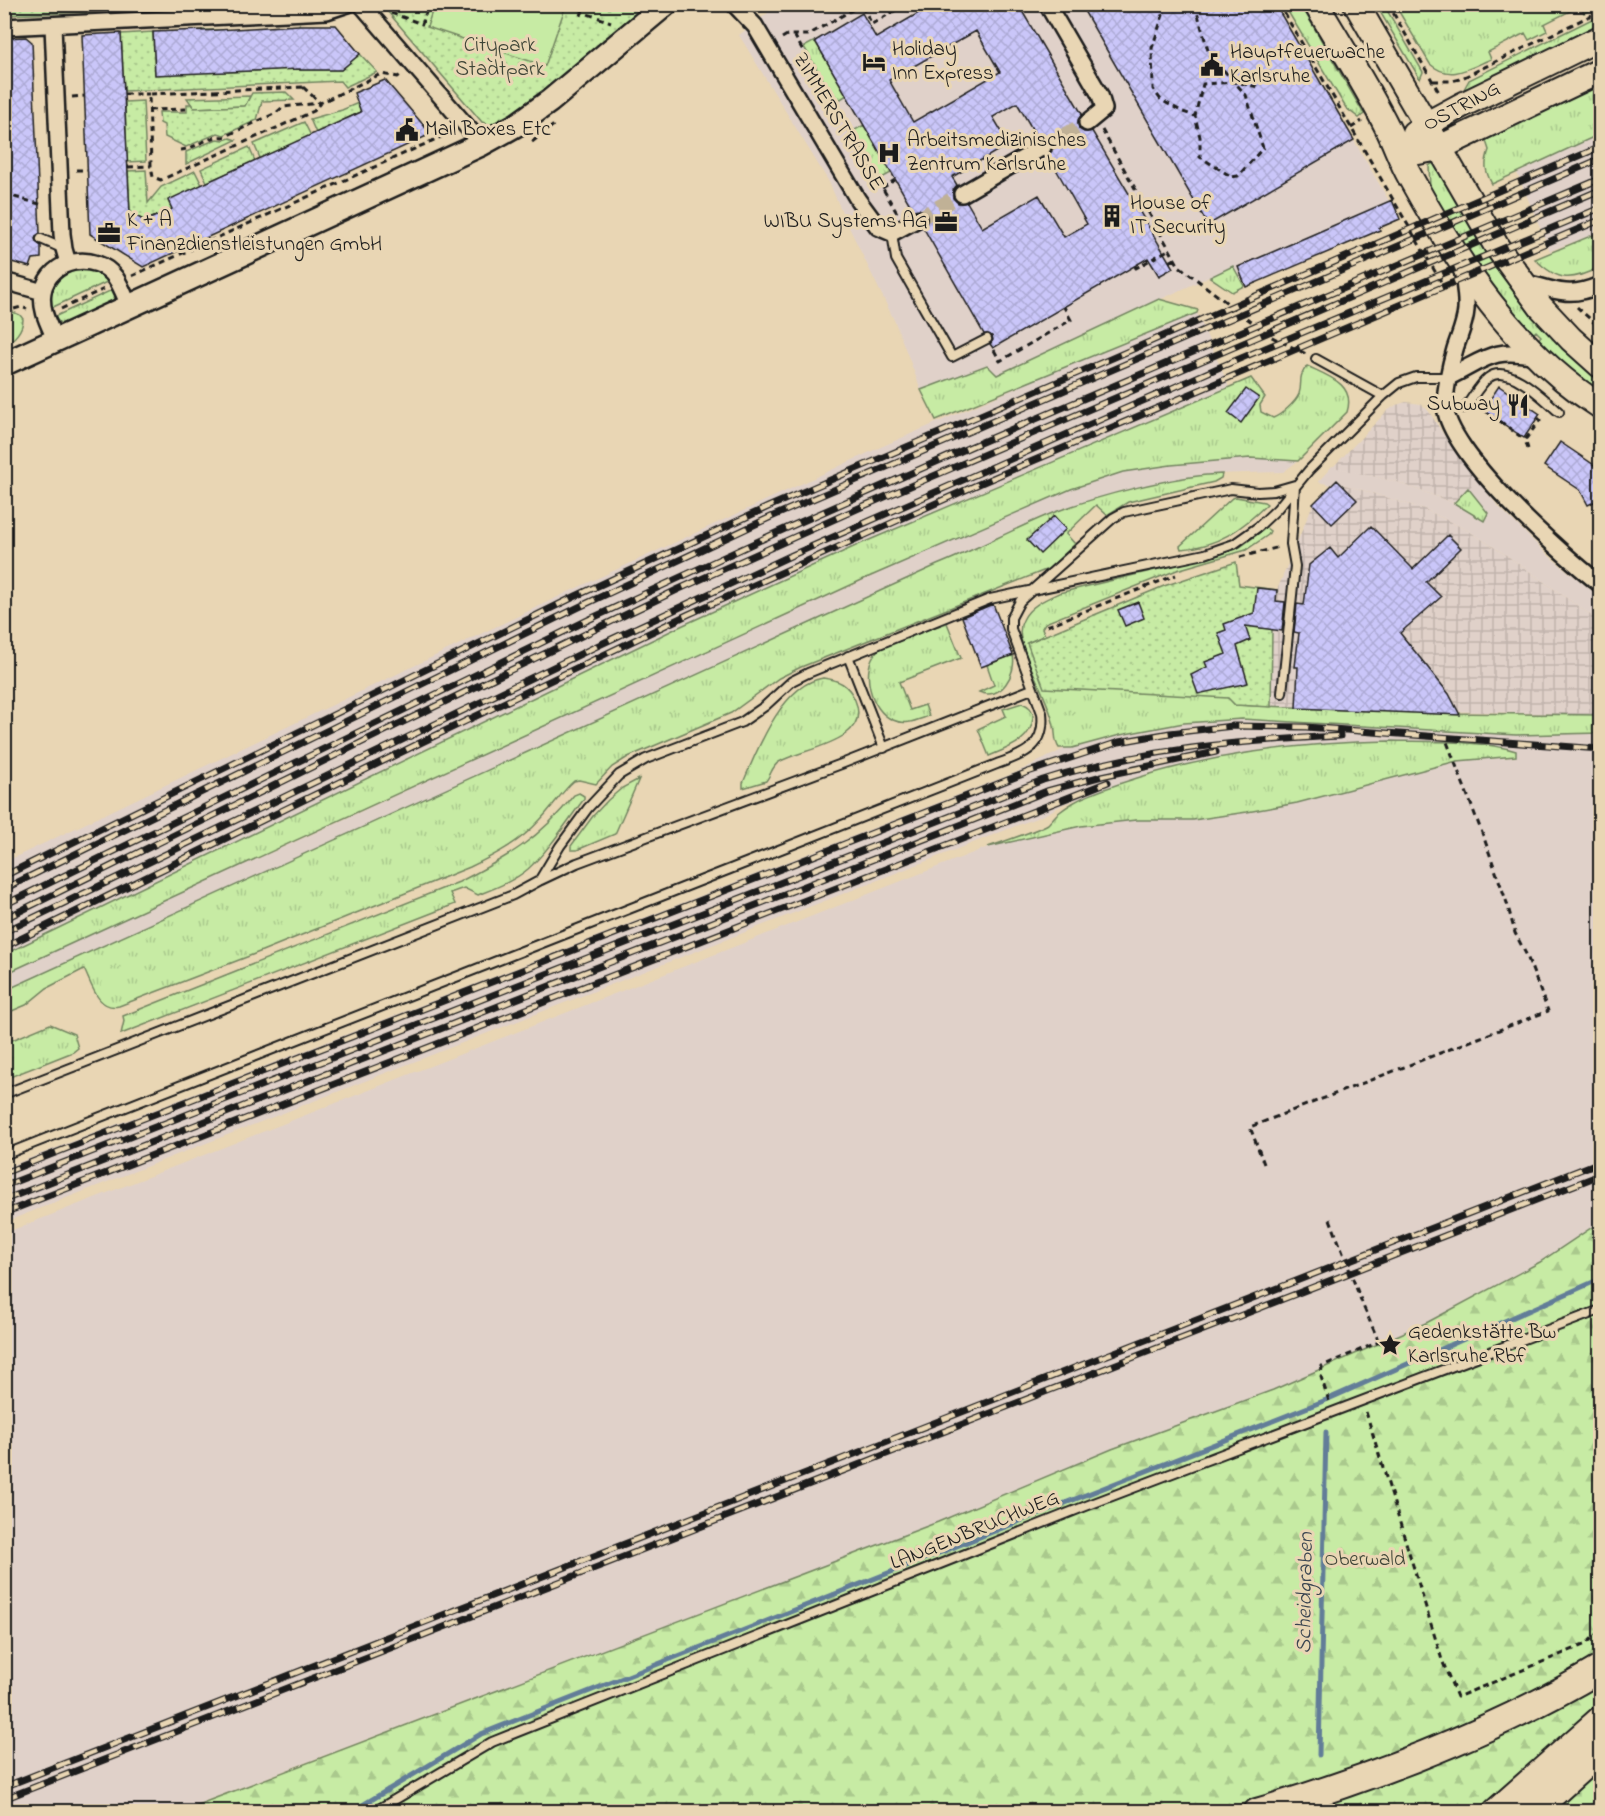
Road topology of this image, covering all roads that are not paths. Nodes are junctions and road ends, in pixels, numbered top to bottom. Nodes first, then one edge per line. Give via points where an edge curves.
1 (348, 4) edge
2 (362, 4) edge
3 (666, 4) edge
4 (734, 4) edge
5 (1047, 4) edge
6 (1316, 4) edge
7 (1356, 4) edge
8 (53, 26) junction
9 (4, 27) edge
10 (1600, 38) edge
11 (1600, 71) edge
12 (1091, 120) tunnel mouth
13 (1425, 125) junction
14 (482, 144) junction
15 (1043, 147) tunnel mouth
16 (1439, 148) junction
17 (1398, 150) junction
18 (962, 194) tunnel mouth
19 (905, 226) joint
20 (41, 239) dead end
21 (66, 256) junction
22 (1462, 263) junction
23 (4, 281) edge
24 (1522, 283) junction
25 (1600, 285) edge
26 (43, 292) junction
27 (129, 306) junction
28 (986, 339) road end
29 (56, 341) junction
30 (1538, 356) junction
31 (1316, 359) road end
32 (4, 364) edge
33 (1600, 365) edge
34 (1449, 377) junction
35 (1383, 396) junction
36 (1600, 406) edge
37 (1465, 408) dead end
38 (1559, 412) dead end
39 (1295, 485) junction
40 (1600, 584) edge
41 (1035, 589) junction
42 (848, 656) junction
43 (1032, 689) junction
44 (1282, 693) dead end
45 (884, 747) junction
46 (539, 881) junction
47 (4, 1094) edge
48 (4, 1155) edge
49 (1600, 1310) edge
50 (1600, 1669) edge
51 (1600, 1720) edge
52 (1600, 1751) edge
53 (374, 1812) edge
54 (1257, 1812) edge
55 (1496, 1812) edge
56 (1533, 1812) edge

1 - 8 street via 327,11
2 - 14 street
3 - 14 main road via 550,101
4 - 19 street, ZIMMERSTRASSE via 768,46 858,200 878,227
5 - 12 street via 1100,95 1104,109
6 - 17 main road
7 - 13 main road
8 - 9 street
8 - 21 street
10 - 13 main road, OSTRING
11 - 16 main road, OSTRING
13 - 16 main road
13 - 17 main road, OSTRING
14 - 27 main road
15 - 18 street
16 - 17 main road, OSTRING via 1413,153
16 - 24 main road
17 - 22 main road via 1430,213
19 - 28 lane via 896,260 952,357
20 - 21 lane
21 - 26 street
21 - 27 street via 97,263 109,271
22 - 30 main road via 1492,306
22 - 34 street via 1466,310
23 - 26 street
24 - 25 street via 1564,293 1578,293
24 - 33 main road via 1557,325
26 - 29 street via 45,316
27 - 29 main road
29 - 32 main road
30 - 34 street via 1491,354
30 - 36 main road
31 - 35 lane
34 - 35 lane via 1416,377 1398,383
34 - 40 street via 1445,407 1449,422 1473,458 1518,512
35 - 39 lane
37 - 38 lane via 1486,379 1500,374 1519,380
39 - 41 lane via 1277,509 1234,544 1205,554
39 - 41 lane via 1274,491 1231,489 1124,512
39 - 44 lane via 1291,544 1295,566
41 - 42 lane via 990,598
41 - 43 lane via 1020,601 1011,618
42 - 45 lane
42 - 46 lane via 792,681 742,722 646,759 619,775 588,808
43 - 45 lane
43 - 48 lane via 1044,726 1040,739 1029,750 1012,758
45 - 46 lane
46 - 47 lane via 488,906
49 - 53 lane, LANGENBRUCHWEG via 1086,1506 492,1742
50 - 54 highway via 1491,1726 1330,1790
51 - 55 highway
52 - 56 highway

